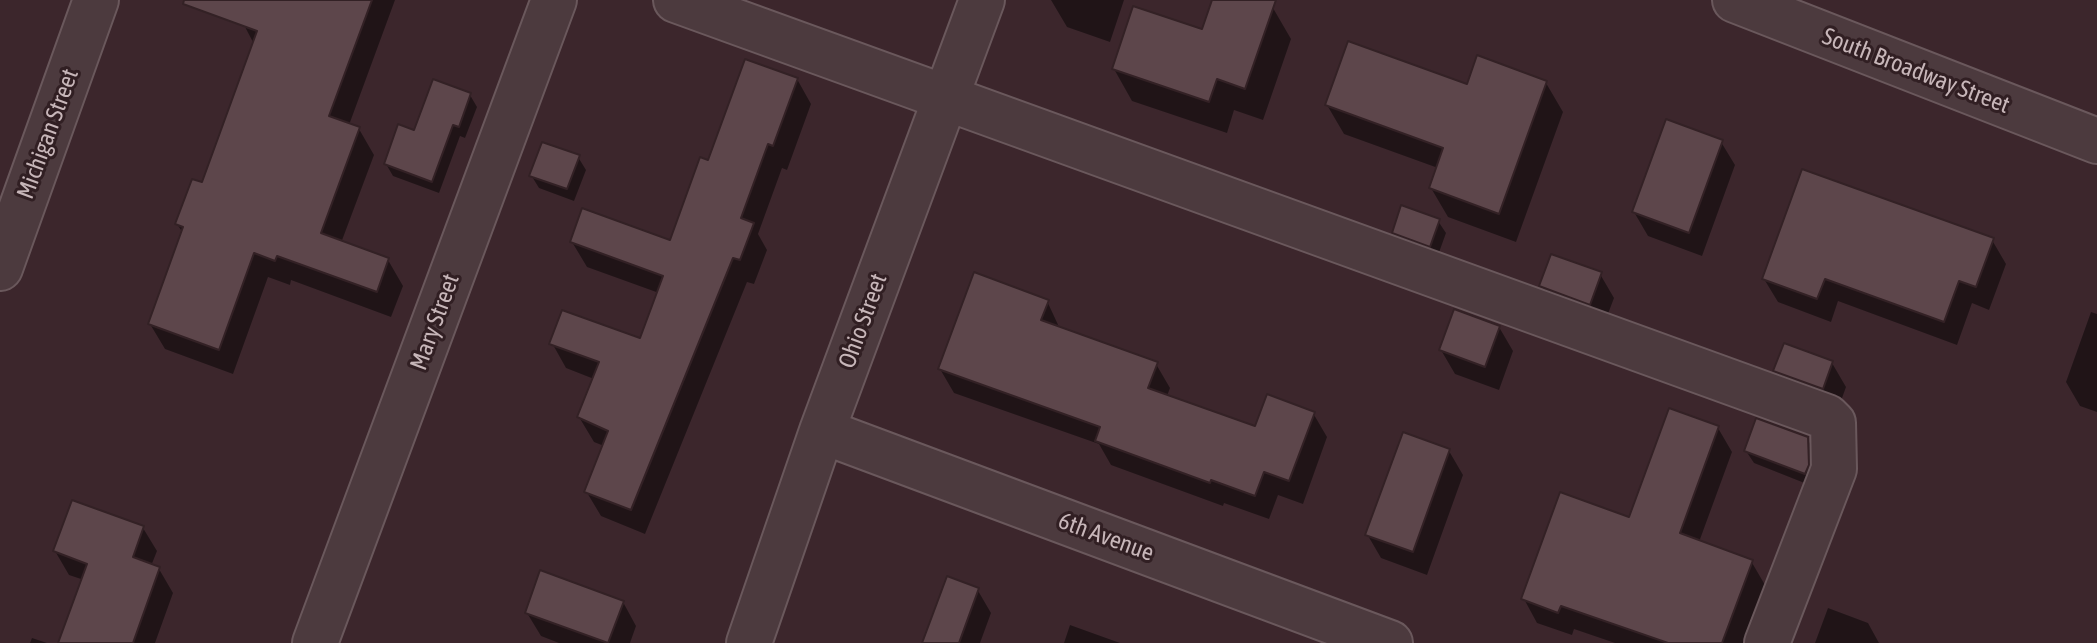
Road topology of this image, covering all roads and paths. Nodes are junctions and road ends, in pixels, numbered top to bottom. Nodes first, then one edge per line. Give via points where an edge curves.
1 (96, 0) edge
2 (554, 0) edge
3 (676, 0) edge
4 (982, 0) edge
5 (1735, 0) edge
6 (946, 98) junction
7 (2097, 141) edge
8 (0, 268) edge
9 (822, 431) junction
10 (315, 643) edge
11 (749, 643) edge
12 (1390, 643) edge
13 (1767, 643) edge

1 - 8 street, Michigan Street
2 - 10 street, Mary Street
3 - 6 street
4 - 6 street, Ohio Street
5 - 7 street, South Broadway Street
6 - 9 street, Ohio Street
6 - 13 street via 1827,417 1833,423 1834,469
9 - 11 street, Ohio Street
9 - 12 street, 6th Avenue

